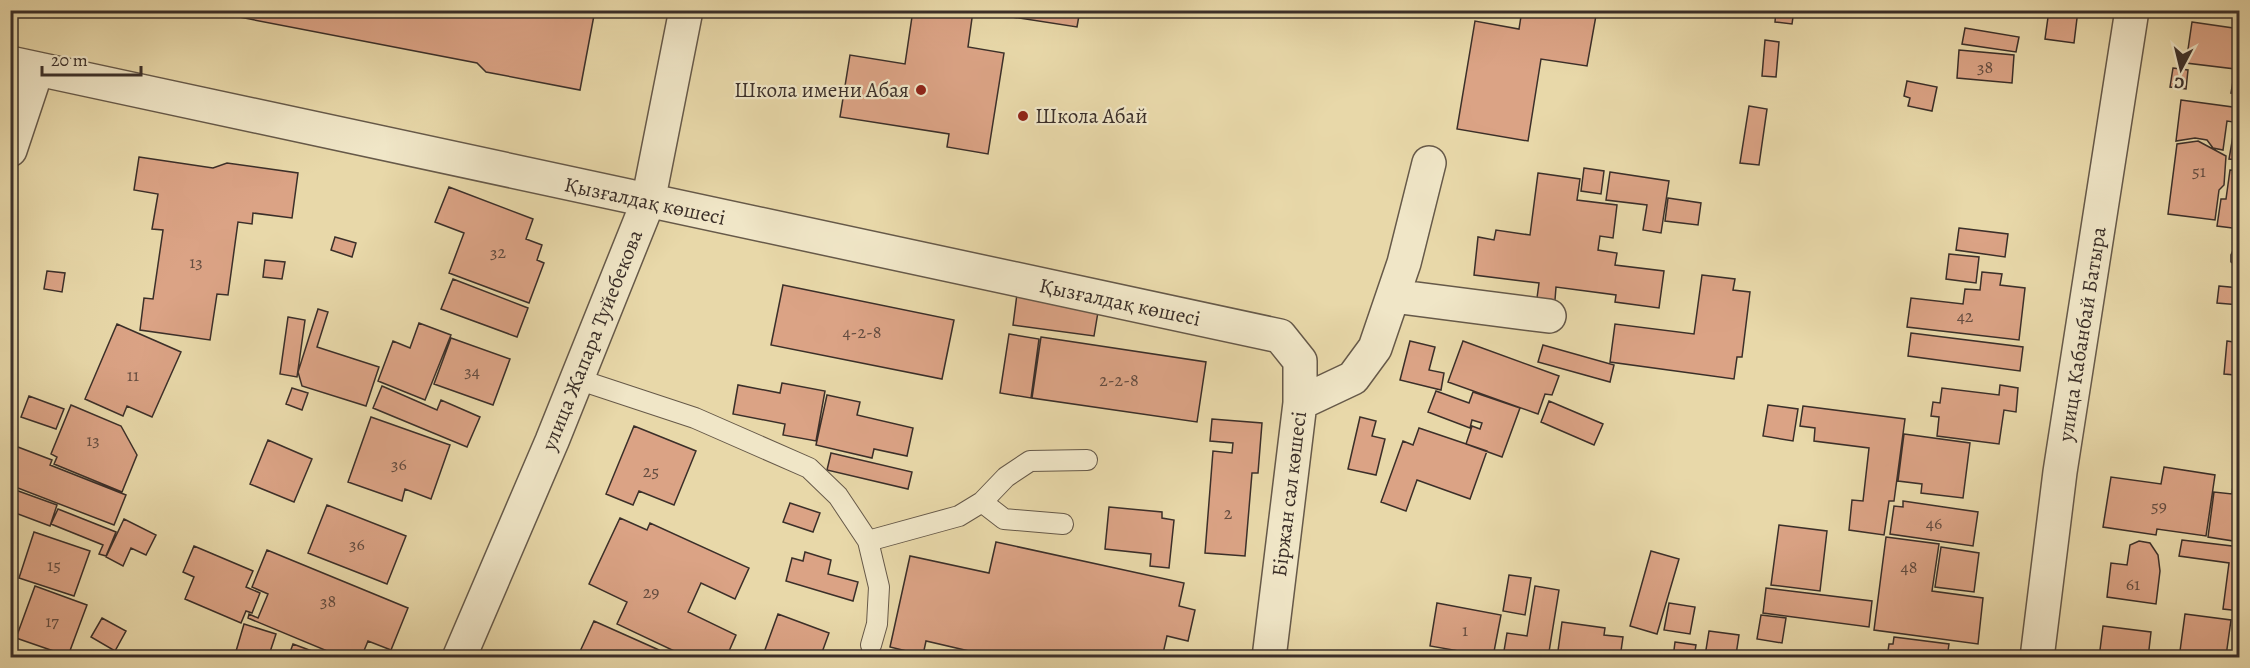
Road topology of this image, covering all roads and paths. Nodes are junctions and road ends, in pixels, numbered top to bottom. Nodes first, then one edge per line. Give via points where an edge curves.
1 (686, 10) edge
2 (2132, 10) edge
3 (24, 66) edge
4 (10, 150) edge
5 (1429, 163) dead end
6 (648, 202) junction
7 (1393, 296) junction
8 (1549, 315) dead end
9 (1280, 336) joint
10 (577, 379) junction
11 (1300, 404) junction
12 (1087, 460) dead end
13 (982, 502) junction
14 (1063, 524) dead end
15 (868, 541) junction
16 (871, 645) dead end
17 (459, 657) edge
18 (1269, 657) edge
19 (2037, 657) edge

1 - 6 street, улица Жапара Туйебекова
2 - 19 street, улица Кабанбай Батыра via 2060,472
3 - 4 street
3 - 6 street, Қызғалдақ көшесі
5 - 7 street
6 - 9 street, Қызғалдақ көшесі
6 - 10 street, улица Жапара Туйебекова
7 - 8 street
7 - 11 street via 1375,348 1353,378
9 - 11 street, Біржан сал көшесі via 1300,361
10 - 15 lane via 695,418 809,468 838,496
10 - 17 street, улица Жапара Туйебекова
11 - 18 street, Біржан сал көшесі
12 - 13 lane via 1030,461 1006,477
13 - 14 lane via 1004,519
13 - 15 lane via 959,516
15 - 16 lane via 879,587 877,624

